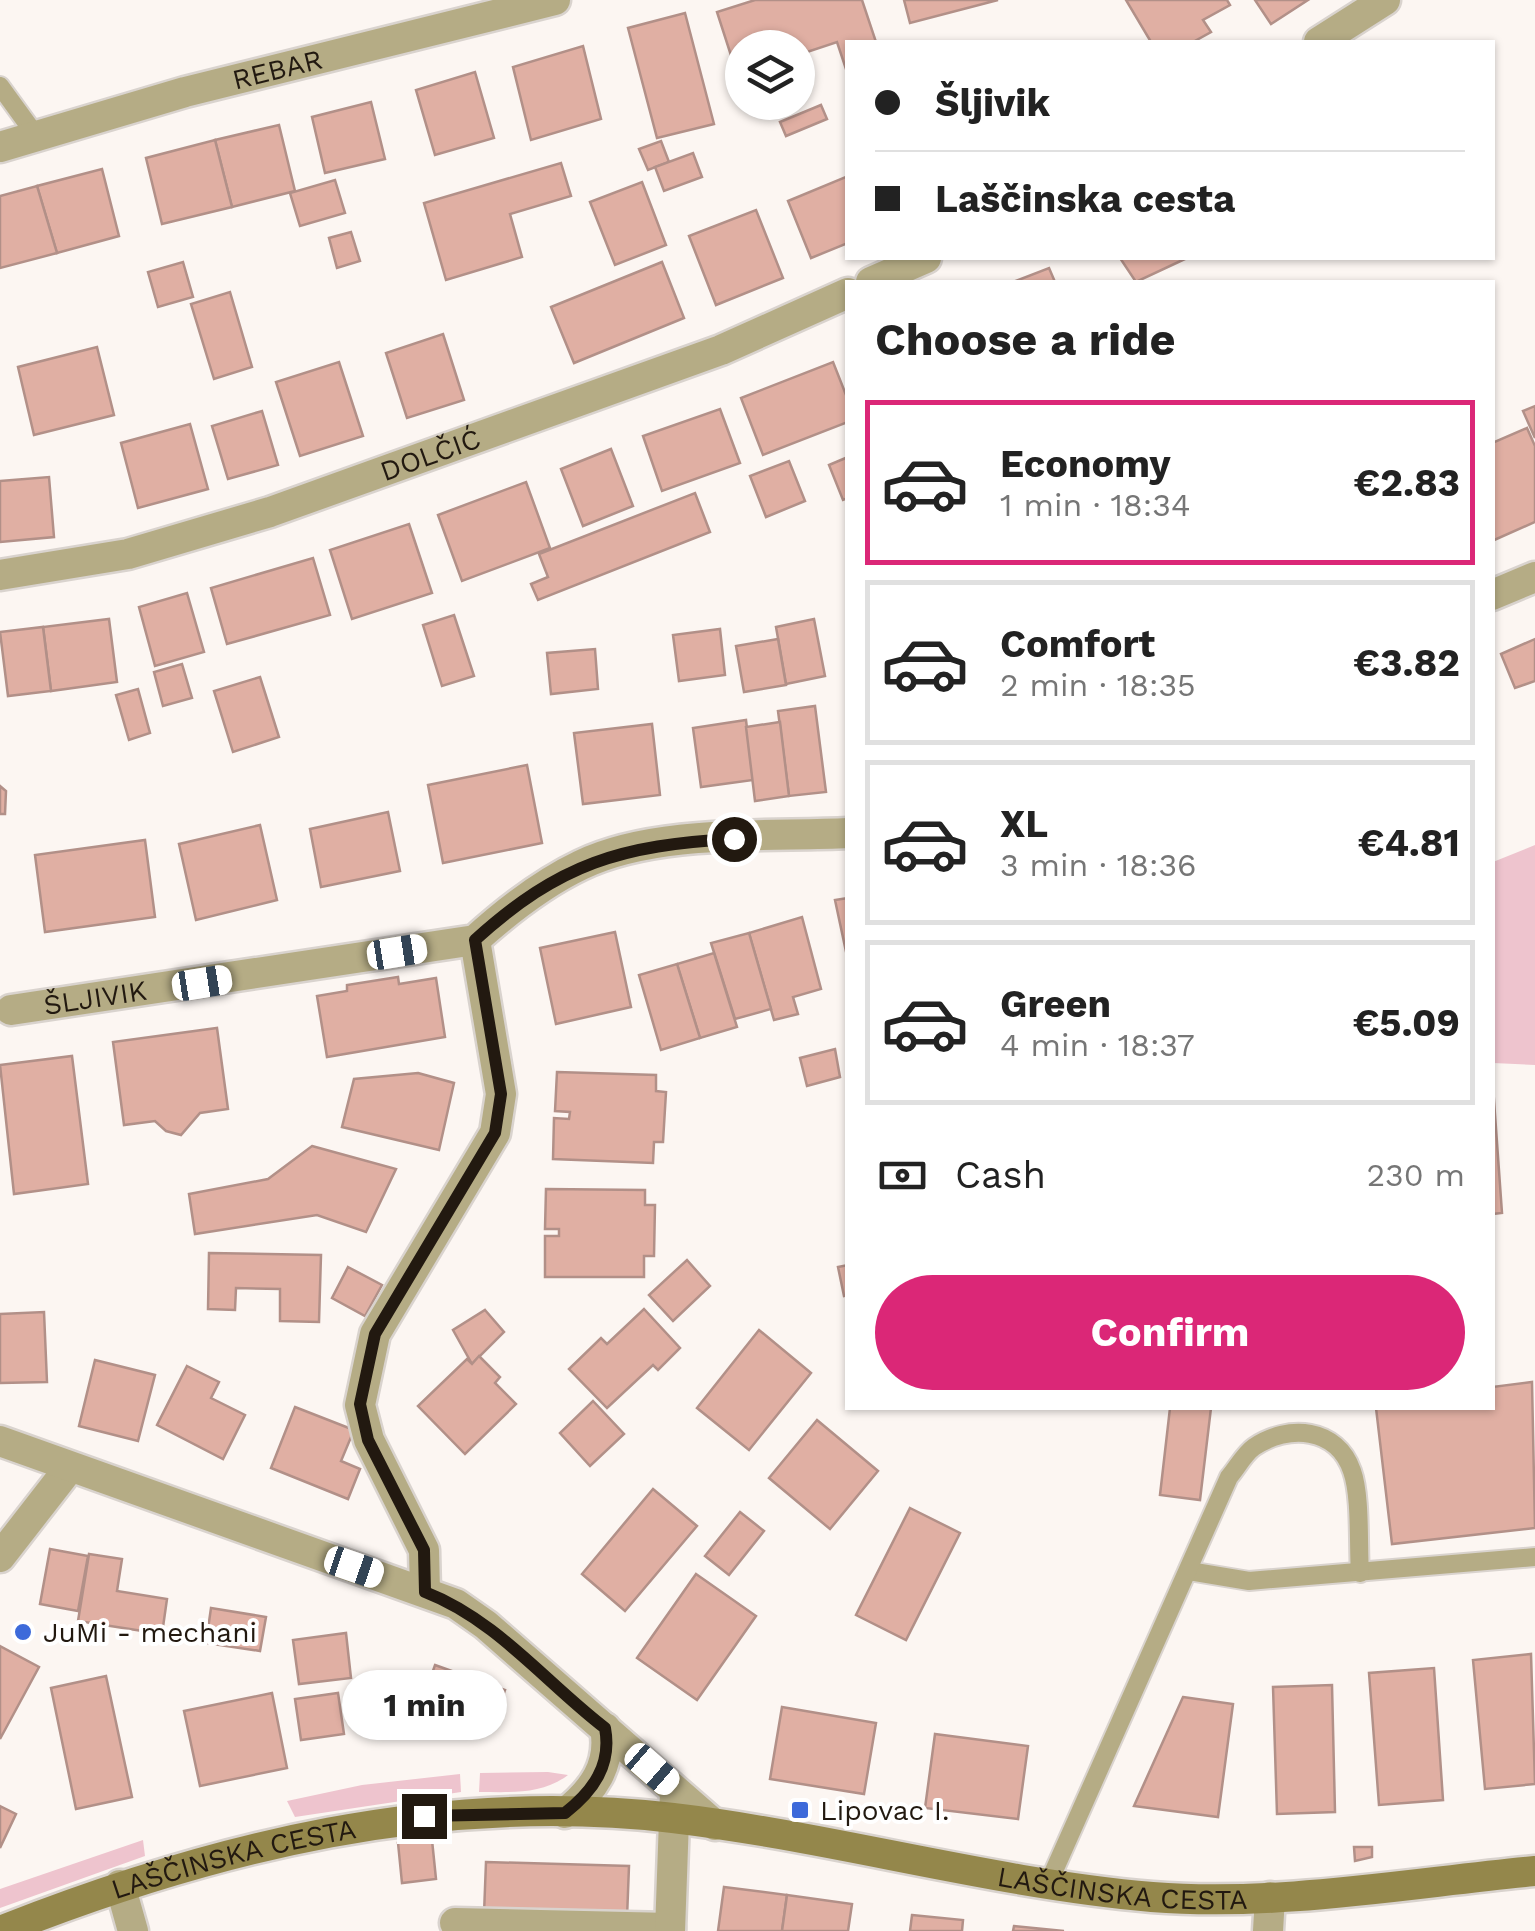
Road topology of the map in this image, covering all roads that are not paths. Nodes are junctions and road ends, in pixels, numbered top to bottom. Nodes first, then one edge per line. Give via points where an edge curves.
1 (555, 0) edge
2 (1386, 0) edge
3 (1322, 40) edge
4 (0, 86) edge
5 (37, 137) junction
6 (0, 147) edge
7 (921, 260) edge
8 (876, 280) edge
9 (845, 294) edge
10 (0, 575) edge
11 (1535, 577) edge
12 (1495, 593) edge
13 (845, 832) edge
14 (475, 940) junction
15 (11, 1010) dead end
16 (0, 1441) edge
17 (70, 1467) junction
18 (0, 1557) edge
19 (1535, 1557) edge
20 (1189, 1571) junction
21 (1360, 1574) junction
22 (425, 1592) junction
23 (605, 1728) junction
24 (674, 1804) junction
25 (565, 1813) junction
26 (1535, 1871) edge
27 (1050, 1882) junction
28 (120, 1885) junction
29 (1270, 1898) junction
30 (455, 1923) dead end
31 (670, 1930) edge
32 (0, 1931) edge
33 (133, 1931) edge
34 (1268, 1931) edge

1 - 5 street, REBAR via 185,92
2 - 3 street
4 - 5 lane
5 - 6 street, REBAR
7 - 8 street
9 - 10 street, DOLČIĆ via 721,350 270,512 128,554
11 - 12 street
13 - 14 street via 658,843 584,864 514,904
14 - 15 street, ŠLJIVIK
14 - 22 street via 501,1094 495,1133 375,1334 360,1404 368,1440 424,1550
16 - 17 street
17 - 18 street
17 - 22 street
19 - 21 lane
20 - 21 lane via 1249,1581
20 - 21 lane via 1229,1477 1252,1448 1285,1432 1308,1431 1336,1446 1352,1471
20 - 27 lane
22 - 23 street via 486,1625
23 - 24 street
23 - 25 street via 600,1775
24 - 25 main road, LAŠČINSKA CESTA
24 - 27 main road, LAŠČINSKA CESTA via 715,1824
24 - 31 street
25 - 28 main road, LAŠČINSKA CESTA via 424,1816 316,1832
26 - 29 main road, LAŠČINSKA CESTA
27 - 29 main road, LAŠČINSKA CESTA via 1153,1897
28 - 32 main road, LAŠČINSKA CESTA
28 - 33 street
29 - 34 street
30 - 31 street

